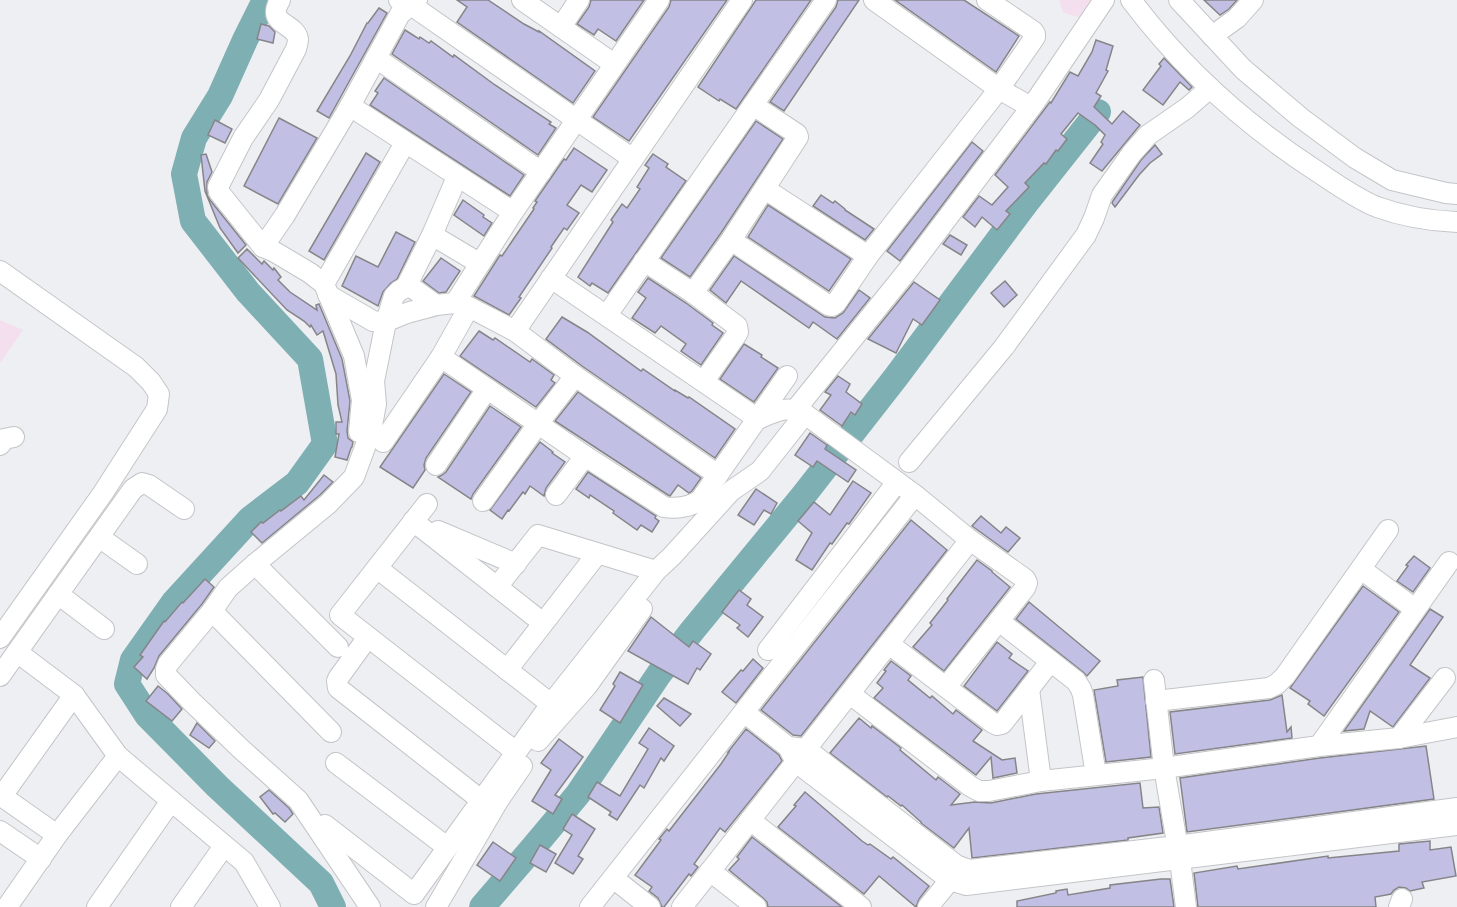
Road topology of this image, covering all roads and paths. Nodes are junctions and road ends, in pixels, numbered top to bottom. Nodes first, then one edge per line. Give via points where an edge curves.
1 (280, 0) edge
2 (522, 0) edge
3 (579, 0) edge
4 (659, 0) edge
5 (742, 0) edge
6 (826, 0) edge
7 (874, 0) edge
8 (987, 0) edge
9 (1104, 0) edge
10 (1131, 0) edge
11 (1179, 0) edge
12 (1253, 0) edge
13 (409, 2) edge
14 (561, 27) junction
15 (1212, 36) junction
16 (376, 58) junction
17 (614, 64) junction
18 (1210, 88) junction
19 (999, 89) junction
20 (753, 105) junction
21 (350, 106) junction
22 (1030, 107) junction
23 (577, 120) junction
24 (405, 143) junction
25 (633, 159) junction
26 (541, 172) junction
27 (457, 177) junction
28 (765, 189) junction
29 (1457, 194) edge
30 (513, 212) junction
31 (1457, 222) edge
32 (432, 235) junction
33 (731, 240) junction
34 (263, 248) junction
35 (868, 256) junction
36 (644, 261) junction
37 (479, 263) junction
38 (0, 271) edge
39 (551, 278) junction
40 (406, 287) junction
41 (326, 290) junction
42 (693, 293) junction
43 (454, 305) junction
44 (607, 315) junction
45 (386, 322) junction
46 (515, 331) junction
47 (441, 357) junction
48 (575, 376) junction
49 (787, 376) dead end
50 (704, 381) junction
51 (487, 389) junction
52 (801, 411) junction
53 (758, 419) junction
54 (538, 424) junction
55 (383, 442) dead end
56 (585, 456) junction
57 (909, 462) dead end
58 (436, 465) dead end
59 (718, 475) junction
60 (354, 477) junction
61 (897, 482) junction
62 (556, 495) dead end
63 (915, 495) junction
64 (483, 501) dead end
65 (426, 504) dead end
66 (184, 509) dead end
67 (413, 521) junction
68 (1388, 530) dead end
69 (99, 537) junction
70 (970, 540) junction
71 (597, 554) junction
72 (672, 556) junction
73 (1449, 562) dead end
74 (137, 564) dead end
75 (255, 564) junction
76 (516, 564) junction
77 (377, 568) junction
78 (1361, 569) junction
79 (656, 571) junction
80 (498, 587) junction
81 (58, 594) junction
82 (1415, 609) junction
83 (212, 611) junction
84 (999, 621) junction
85 (543, 623) junction
86 (104, 629) dead end
87 (368, 637) junction
88 (0, 638) edge
89 (889, 644) junction
90 (338, 647) dead end
91 (768, 650) dead end
92 (17, 652) junction
93 (1050, 662) junction
94 (507, 670) junction
95 (0, 676) edge
96 (1445, 678) dead end
97 (1154, 680) dead end
98 (946, 687) junction
99 (1029, 689) junction
100 (850, 694) junction
101 (74, 695) junction
102 (1156, 701) junction
103 (551, 704) junction
104 (744, 712) junction
105 (1457, 727) edge
106 (331, 732) dead end
107 (1399, 738) junction
108 (1319, 746) junction
109 (516, 752) junction
110 (797, 753) junction
111 (118, 756) junction
112 (336, 763) dead end
113 (1164, 768) junction
114 (1096, 775) junction
115 (1041, 781) junction
116 (1, 796) edge
117 (481, 800) junction
118 (171, 801) junction
119 (1457, 808) edge
120 (750, 820) junction
121 (325, 825) dead end
122 (1457, 825) edge
123 (0, 831) edge
124 (57, 835) junction
125 (224, 846) junction
126 (447, 847) junction
127 (1178, 853) junction
128 (41, 859) junction
129 (710, 871) junction
130 (953, 873) junction
131 (613, 878) junction
132 (7, 907) edge
133 (97, 907) edge
134 (181, 907) edge
135 (269, 907) edge
136 (370, 907) edge
137 (436, 907) edge
138 (590, 907) edge
139 (650, 907) edge
140 (682, 907) edge
141 (756, 907) edge
142 (861, 907) edge
143 (928, 907) edge
144 (1186, 907) edge

1 - 34 street via 278,19 296,33 296,49 218,187
2 - 14 street
3 - 14 street
4 - 17 street
5 - 25 street
6 - 20 street
7 - 19 street
8 - 19 street via 1035,34
9 - 22 street
10 - 18 street
11 - 15 street
12 - 15 street
13 - 16 street
13 - 23 street
14 - 17 street
15 - 29 street via 1243,69 1355,158 1392,180
16 - 21 street
16 - 26 street
17 - 23 street
18 - 31 street via 1282,148 1376,207 1432,221
18 - 57 street via 1148,135 1132,153 1102,195 1086,236 1004,347
19 - 22 street
19 - 35 street
20 - 28 street via 798,137
20 - 36 street
21 - 24 street
21 - 34 street
22 - 52 street
23 - 25 street
23 - 26 street
24 - 27 street
24 - 41 street
25 - 39 street
26 - 30 street
27 - 30 street
27 - 32 street
28 - 33 street
28 - 35 street
30 - 37 street
32 - 37 street
32 - 40 street
33 - 35 street via 832,306
33 - 42 street
34 - 41 street via 310,273
36 - 42 street
36 - 44 street
37 - 43 street
38 - 88 street via 136,367 159,394 157,409 103,493
39 - 44 street
39 - 46 street
40 - 43 street
40 - 45 street via 394,296
41 - 45 street via 373,321
41 - 60 street via 354,356 362,400
42 - 50 street via 736,326 738,332
43 - 45 street via 405,314
43 - 46 street
43 - 47 street
44 - 50 street
45 - 60 street via 374,381 376,404 371,431
46 - 48 street
47 - 51 street
47 - 55 street
48 - 54 street
48 - 59 street
49 - 53 street
50 - 53 street
51 - 54 street
51 - 58 street
52 - 53 street via 777,411
52 - 61 street
52 - 72 street via 760,471 731,491
53 - 59 street
54 - 56 street
54 - 64 street
56 - 59 street via 664,507 696,504
56 - 62 street
60 - 75 street via 328,504
61 - 63 street
61 - 91 street
63 - 70 street
63 - 104 street
65 - 67 street
66 - 69 street via 142,483 133,489
67 - 76 street
67 - 77 street
67 - 80 street
68 - 78 street
69 - 74 street
69 - 81 street
70 - 84 street via 1025,579 1025,588
70 - 89 street
71 - 76 street via 538,535
71 - 79 street
71 - 85 street
72 - 79 street
72 - 137 street via 662,584 602,668 540,739 498,801
73 - 82 street
75 - 83 street via 228,588
75 - 90 street
76 - 80 street
77 - 87 street via 340,615
77 - 94 street
78 - 82 street
78 - 102 street via 1277,684
79 - 103 street
80 - 85 street
81 - 86 street
81 - 92 street
82 - 108 street
83 - 106 street
83 - 136 street via 168,664 166,675 298,800
84 - 93 street
84 - 98 street
85 - 94 street
87 - 109 street
87 - 117 street via 339,677 338,688
89 - 98 street
89 - 100 street
92 - 95 street
92 - 101 street
93 - 99 street
93 - 114 street via 1081,689
94 - 103 street
96 - 107 street
97 - 102 street
98 - 99 street via 997,725 1002,724
99 - 115 street
100 - 110 street
100 - 115 street via 979,791
101 - 111 street
101 - 116 street
102 - 113 street
103 - 109 street
104 - 110 street
104 - 131 street
105 - 107 street
107 - 108 street
108 - 113 street
109 - 117 street
110 - 120 street
110 - 130 street
111 - 118 street
111 - 124 street
112 - 126 street
113 - 114 street
113 - 127 street
114 - 115 street
116 - 124 street
117 - 126 street
118 - 125 street
118 - 133 street
119 - 127 street
120 - 129 street
120 - 142 street
121 - 126 street via 414,894
122 - 127 street
123 - 128 street
124 - 128 street
125 - 134 street
125 - 135 street via 244,862
127 - 130 street
127 - 144 street
128 - 132 street
129 - 140 street
129 - 141 street
130 - 143 street
131 - 138 street
131 - 139 street

